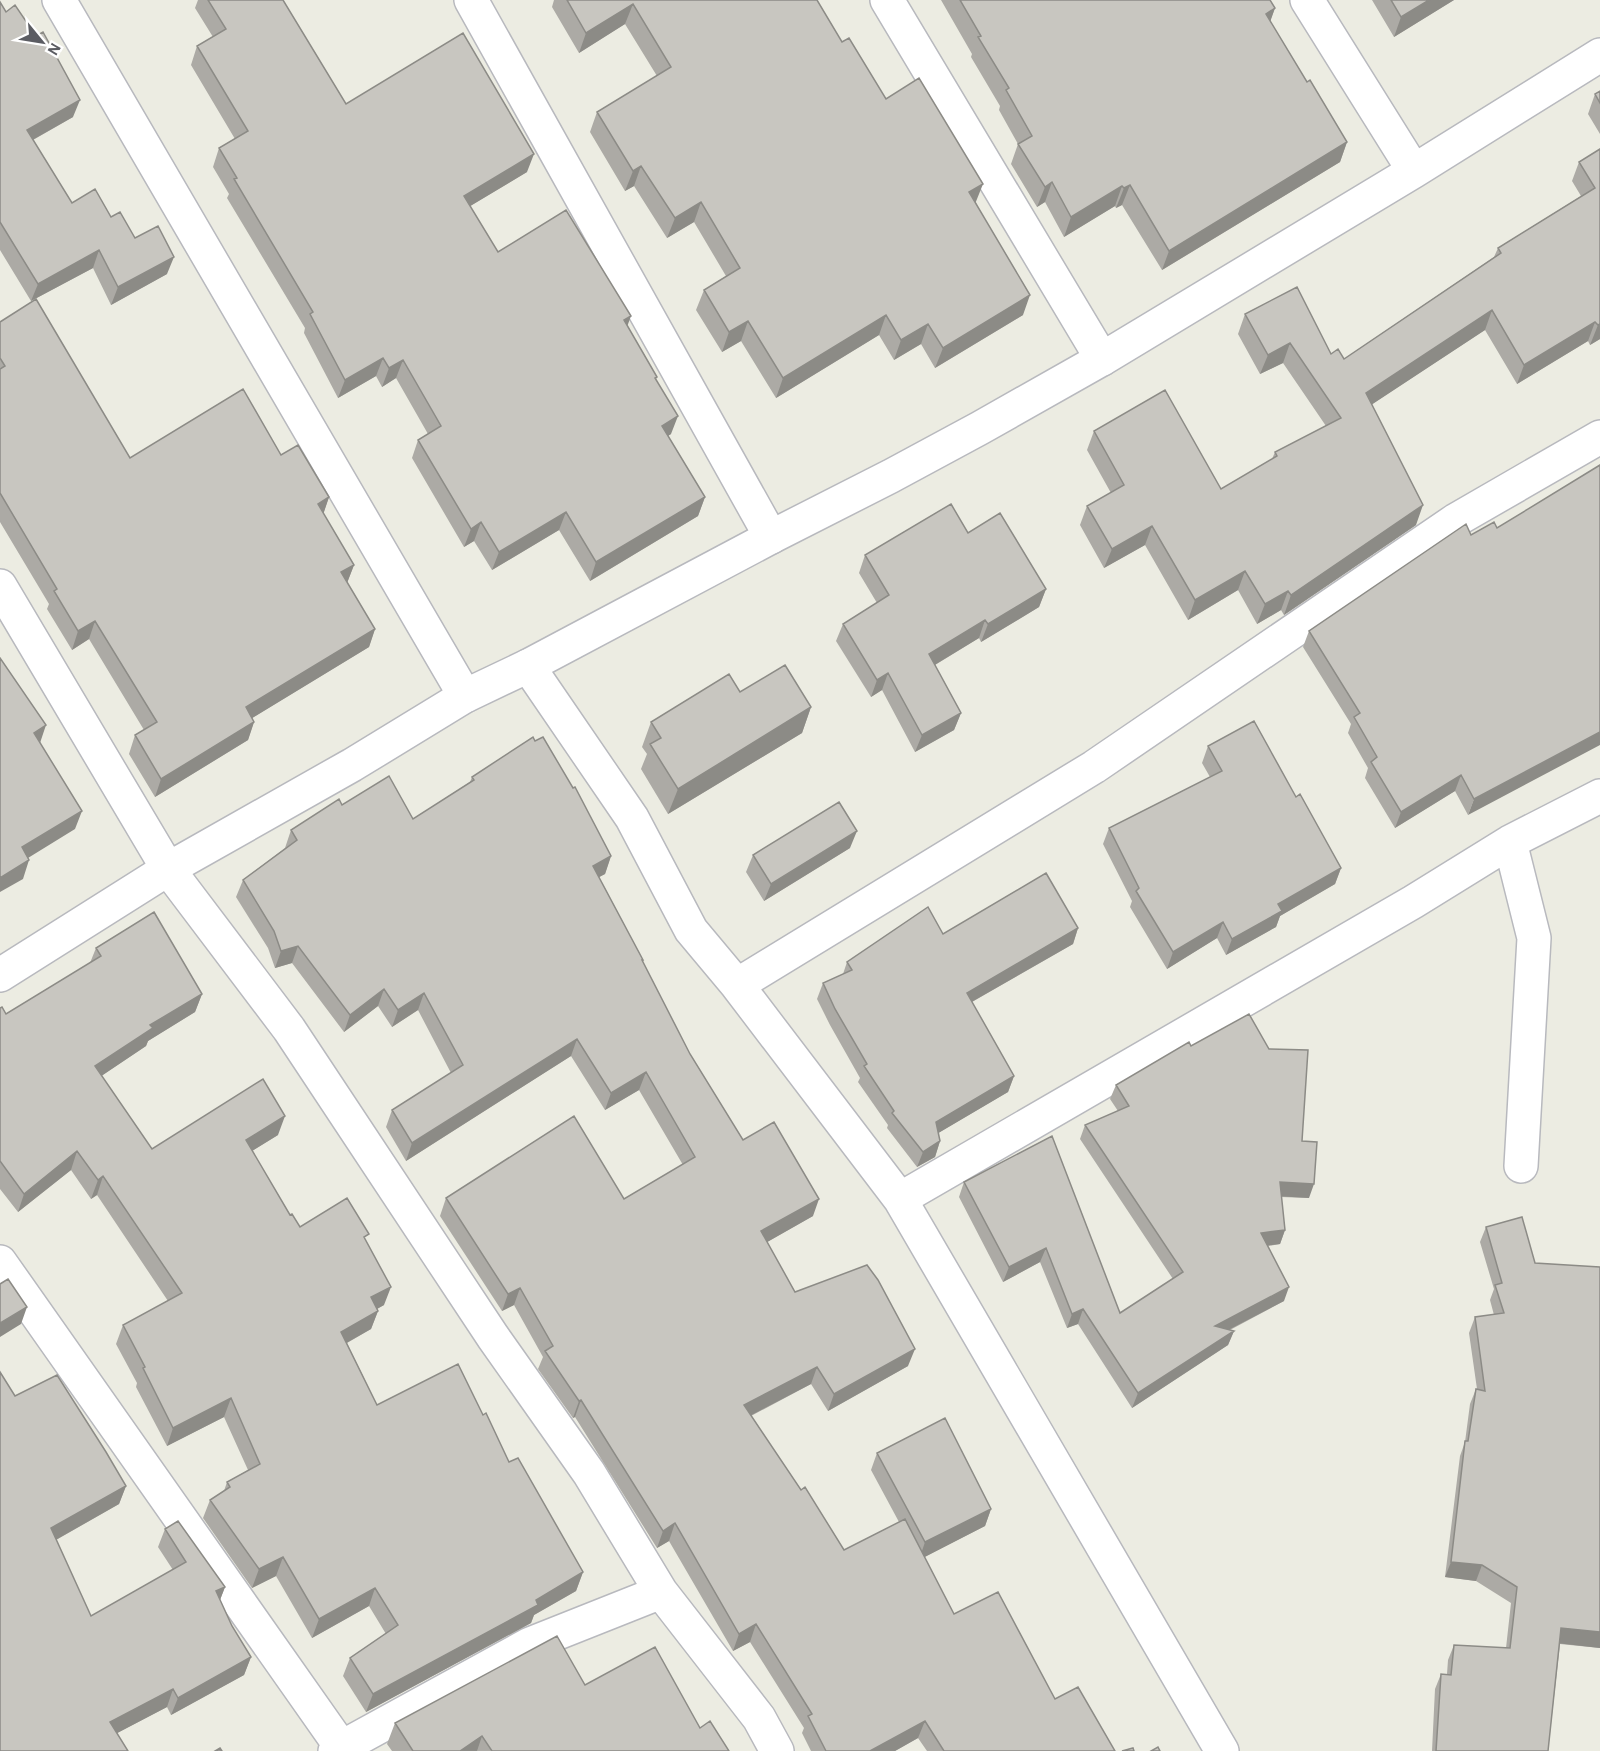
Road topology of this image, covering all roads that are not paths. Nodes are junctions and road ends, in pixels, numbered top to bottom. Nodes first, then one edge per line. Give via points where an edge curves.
1 (59, 0) edge
2 (471, 0) edge
3 (887, 0) edge
4 (1307, 0) edge
5 (1600, 55) edge
6 (1414, 171) junction
7 (1102, 359) junction
8 (1600, 437) edge
9 (771, 537) junction
10 (0, 586) edge
11 (528, 666) junction
12 (465, 696) junction
13 (1600, 796) edge
14 (1510, 842) junction
15 (168, 869) junction
16 (0, 975) edge
17 (737, 985) junction
18 (1521, 1166) dead end
19 (900, 1199) junction
20 (0, 1262) edge
21 (661, 1592) junction
22 (340, 1750) edge
23 (777, 1751) edge
24 (1222, 1751) edge

1 - 12 street
2 - 9 street
3 - 7 street
4 - 6 street
5 - 6 street
6 - 7 street
7 - 9 street
8 - 17 street via 1456,520 1094,767
9 - 11 street
10 - 15 street
11 - 12 street
11 - 17 street via 632,818 691,930
12 - 15 street
13 - 14 street
14 - 18 street via 1534,938
14 - 19 street
15 - 16 street
15 - 21 street via 289,1029 493,1337 589,1473
17 - 19 street
19 - 24 street
20 - 22 street
21 - 22 street via 530,1644
21 - 23 street via 759,1718

